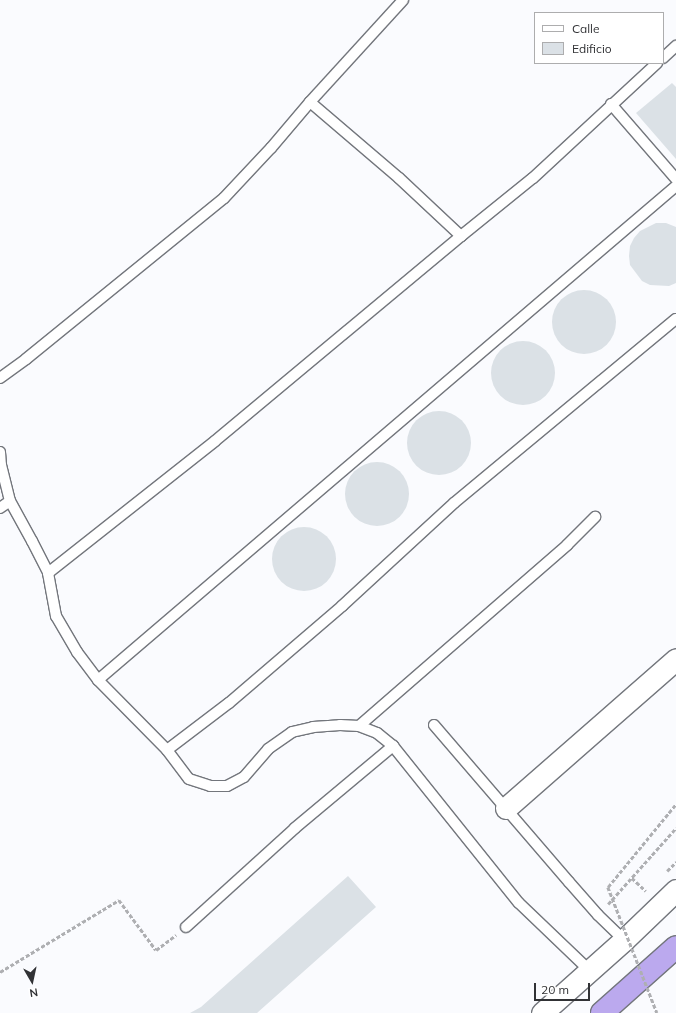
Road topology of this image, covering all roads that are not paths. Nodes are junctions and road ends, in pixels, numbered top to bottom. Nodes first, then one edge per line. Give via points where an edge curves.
1 (403, 0) edge
2 (676, 46) edge
3 (664, 57) edge
4 (656, 64) edge
5 (310, 102) junction
6 (611, 104) junction
7 (676, 179) edge
8 (676, 186) edge
9 (461, 236) junction
10 (676, 319) edge
11 (0, 378) edge
12 (0, 452) edge
13 (0, 465) edge
14 (10, 501) junction
15 (0, 508) edge
16 (595, 517) dead end
17 (48, 573) junction
18 (676, 658) edge
19 (98, 680) junction
20 (434, 725) dead end
21 (359, 726) junction
22 (393, 746) junction
23 (167, 750) junction
24 (506, 808) junction
25 (671, 881) edge
26 (186, 928) road end
27 (624, 940) junction
28 (676, 947) edge
29 (589, 970) junction
30 (542, 1013) edge
31 (602, 1013) edge

1 - 5 lane
2 - 3 lane
4 - 6 lane
5 - 9 lane
5 - 11 lane via 224,198
6 - 7 lane
6 - 9 lane via 533,178
8 - 19 lane
9 - 17 lane via 216,442
10 - 23 lane via 454,503 342,606 229,703
12 - 13 lane
13 - 14 lane
14 - 15 lane
14 - 17 lane
16 - 21 lane
17 - 19 lane via 56,616 77,652
18 - 24 street
19 - 23 lane
20 - 24 lane
21 - 22 lane via 377,733
21 - 23 lane via 314,727 292,732 268,749 244,777 227,786 210,786 189,778
22 - 26 lane via 295,828
22 - 29 lane via 519,903
24 - 27 lane via 598,915
25 - 27 street
27 - 29 street
28 - 31 highway
29 - 30 street

